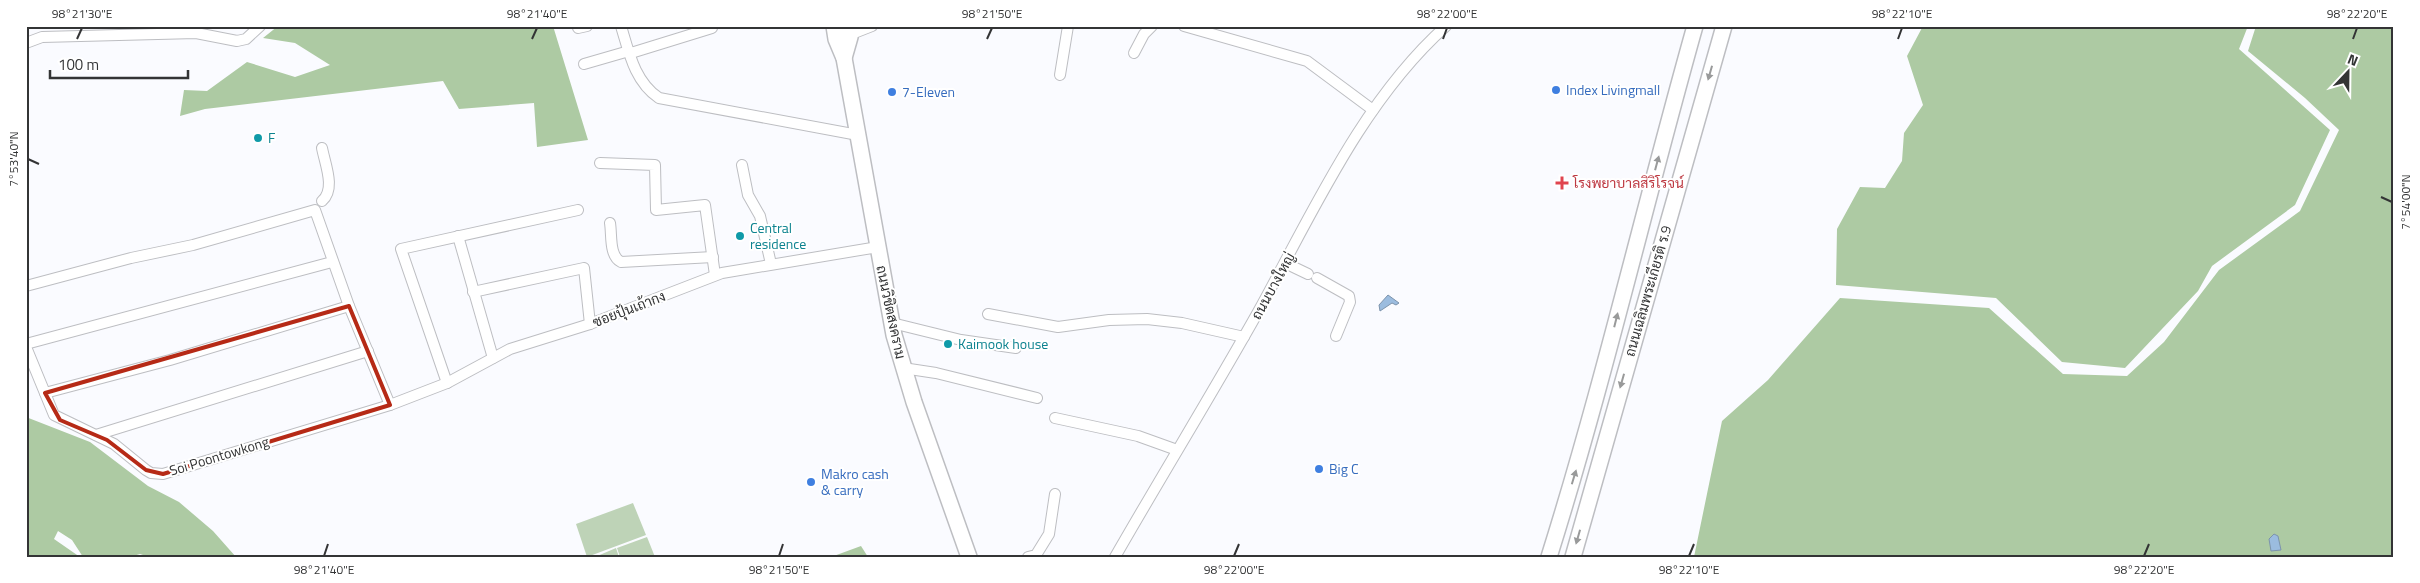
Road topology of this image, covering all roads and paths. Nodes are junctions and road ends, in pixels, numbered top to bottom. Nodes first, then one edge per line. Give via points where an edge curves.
1 (260, 26) edge
2 (621, 26) edge
3 (872, 26) edge
4 (1068, 26) edge
5 (1152, 26) edge
6 (1184, 26) edge
7 (1446, 26) edge
8 (1695, 26) edge
9 (1724, 26) edge
10 (712, 28) dead end
11 (842, 32) edge
12 (26, 43) edge
13 (630, 52) junction
14 (1134, 53) dead end
15 (584, 64) dead end
16 (1060, 75) dead end
17 (1373, 110) junction
18 (858, 135) junction
19 (322, 148) dead end
20 (600, 163) dead end
21 (742, 165) dead end
22 (322, 201) dead end
23 (578, 210) dead end
24 (610, 223) dead end
25 (458, 236) junction
26 (878, 247) junction
27 (713, 257) junction
28 (332, 262) junction
29 (1285, 263) junction
30 (771, 264) junction
31 (715, 275) junction
32 (26, 286) edge
33 (473, 292) junction
34 (349, 306) junction
35 (988, 314) dead end
36 (892, 323) junction
37 (590, 324) junction
38 (1336, 336) dead end
39 (1244, 337) junction
40 (26, 345) edge
41 (1016, 348) dead end
42 (368, 352) junction
43 (493, 358) junction
44 (903, 368) junction
45 (26, 373) edge
46 (40, 381) junction
47 (447, 383) junction
48 (45, 394) junction
49 (1037, 398) dead end
50 (390, 405) junction
51 (1055, 418) dead end
52 (96, 435) junction
53 (1177, 450) junction
54 (1056, 494) dead end
55 (969, 557) edge
56 (1028, 557) edge
57 (1115, 557) edge
58 (1549, 557) edge
59 (1573, 557) edge

1 - 12 street via 246,39 237,41 196,33 42,37
2 - 13 street
3 - 11 street
4 - 16 street
5 - 14 street
6 - 17 street via 1306,61
7 - 17 street, ถนนบางใหญ่ via 1419,51
58 -> 8 main road, ถนนเฉลิมพระเกียรติ ร.9 via 1578,463
9 -> 59 main road, ถนนเฉลิมพระเกียรติ ร.9
10 - 13 street
11 - 18 main road, ถนนวิชิตสงคราม
13 - 15 street
13 - 18 street via 636,71 649,92 660,98
17 - 29 street, ถนนบางใหญ่
18 - 26 main road, ถนนวิชิตสงคราม
19 - 22 street via 329,185
20 - 27 street via 655,165 656,210 705,205
21 - 30 street via 748,195 760,216
23 - 25 street
24 - 27 street via 613,253 621,262
25 - 33 street
25 - 47 street via 401,249
26 - 30 street, ซอยปุ้นเถ้ากง
26 - 36 main road, ถนนวิชิตสงคราม
27 - 31 street
28 - 32 street via 315,210 193,245
28 - 34 street
28 - 40 street
29 - 38 street via 1349,296 1350,302
29 - 39 street, ถนนบางใหญ่
30 - 31 street, ซอยปุ้นเถ้ากง
31 - 37 street, ซอยปุ้นเถ้ากง
33 - 37 street via 584,268
33 - 43 street
34 - 42 street
34 - 48 street
35 - 39 street via 1058,327 1147,319
36 - 41 street via 961,340
36 - 44 main road, ถนนวิชิตสงคราม
37 - 43 street, ซอยปุ้นเถ้ากง via 510,349
39 - 53 street, ถนนบางใหญ่
40 - 46 street
42 - 50 street
42 - 52 street
43 - 47 street, ซอยปุ้นเถ้ากง
44 - 49 street
44 - 55 main road, ถนนวิชิตสงคราม
45 - 46 street
46 - 48 street
47 - 50 street, ซอยปุ้นเถ้ากง
48 - 52 street, Soi Poontowkong via 54,415 60,420
50 - 52 street, Soi Poontowkong via 163,474 151,473 114,444
51 - 53 street via 1138,436
53 - 57 street, ถนนบางใหญ่
54 - 56 street via 1049,534 1036,555

